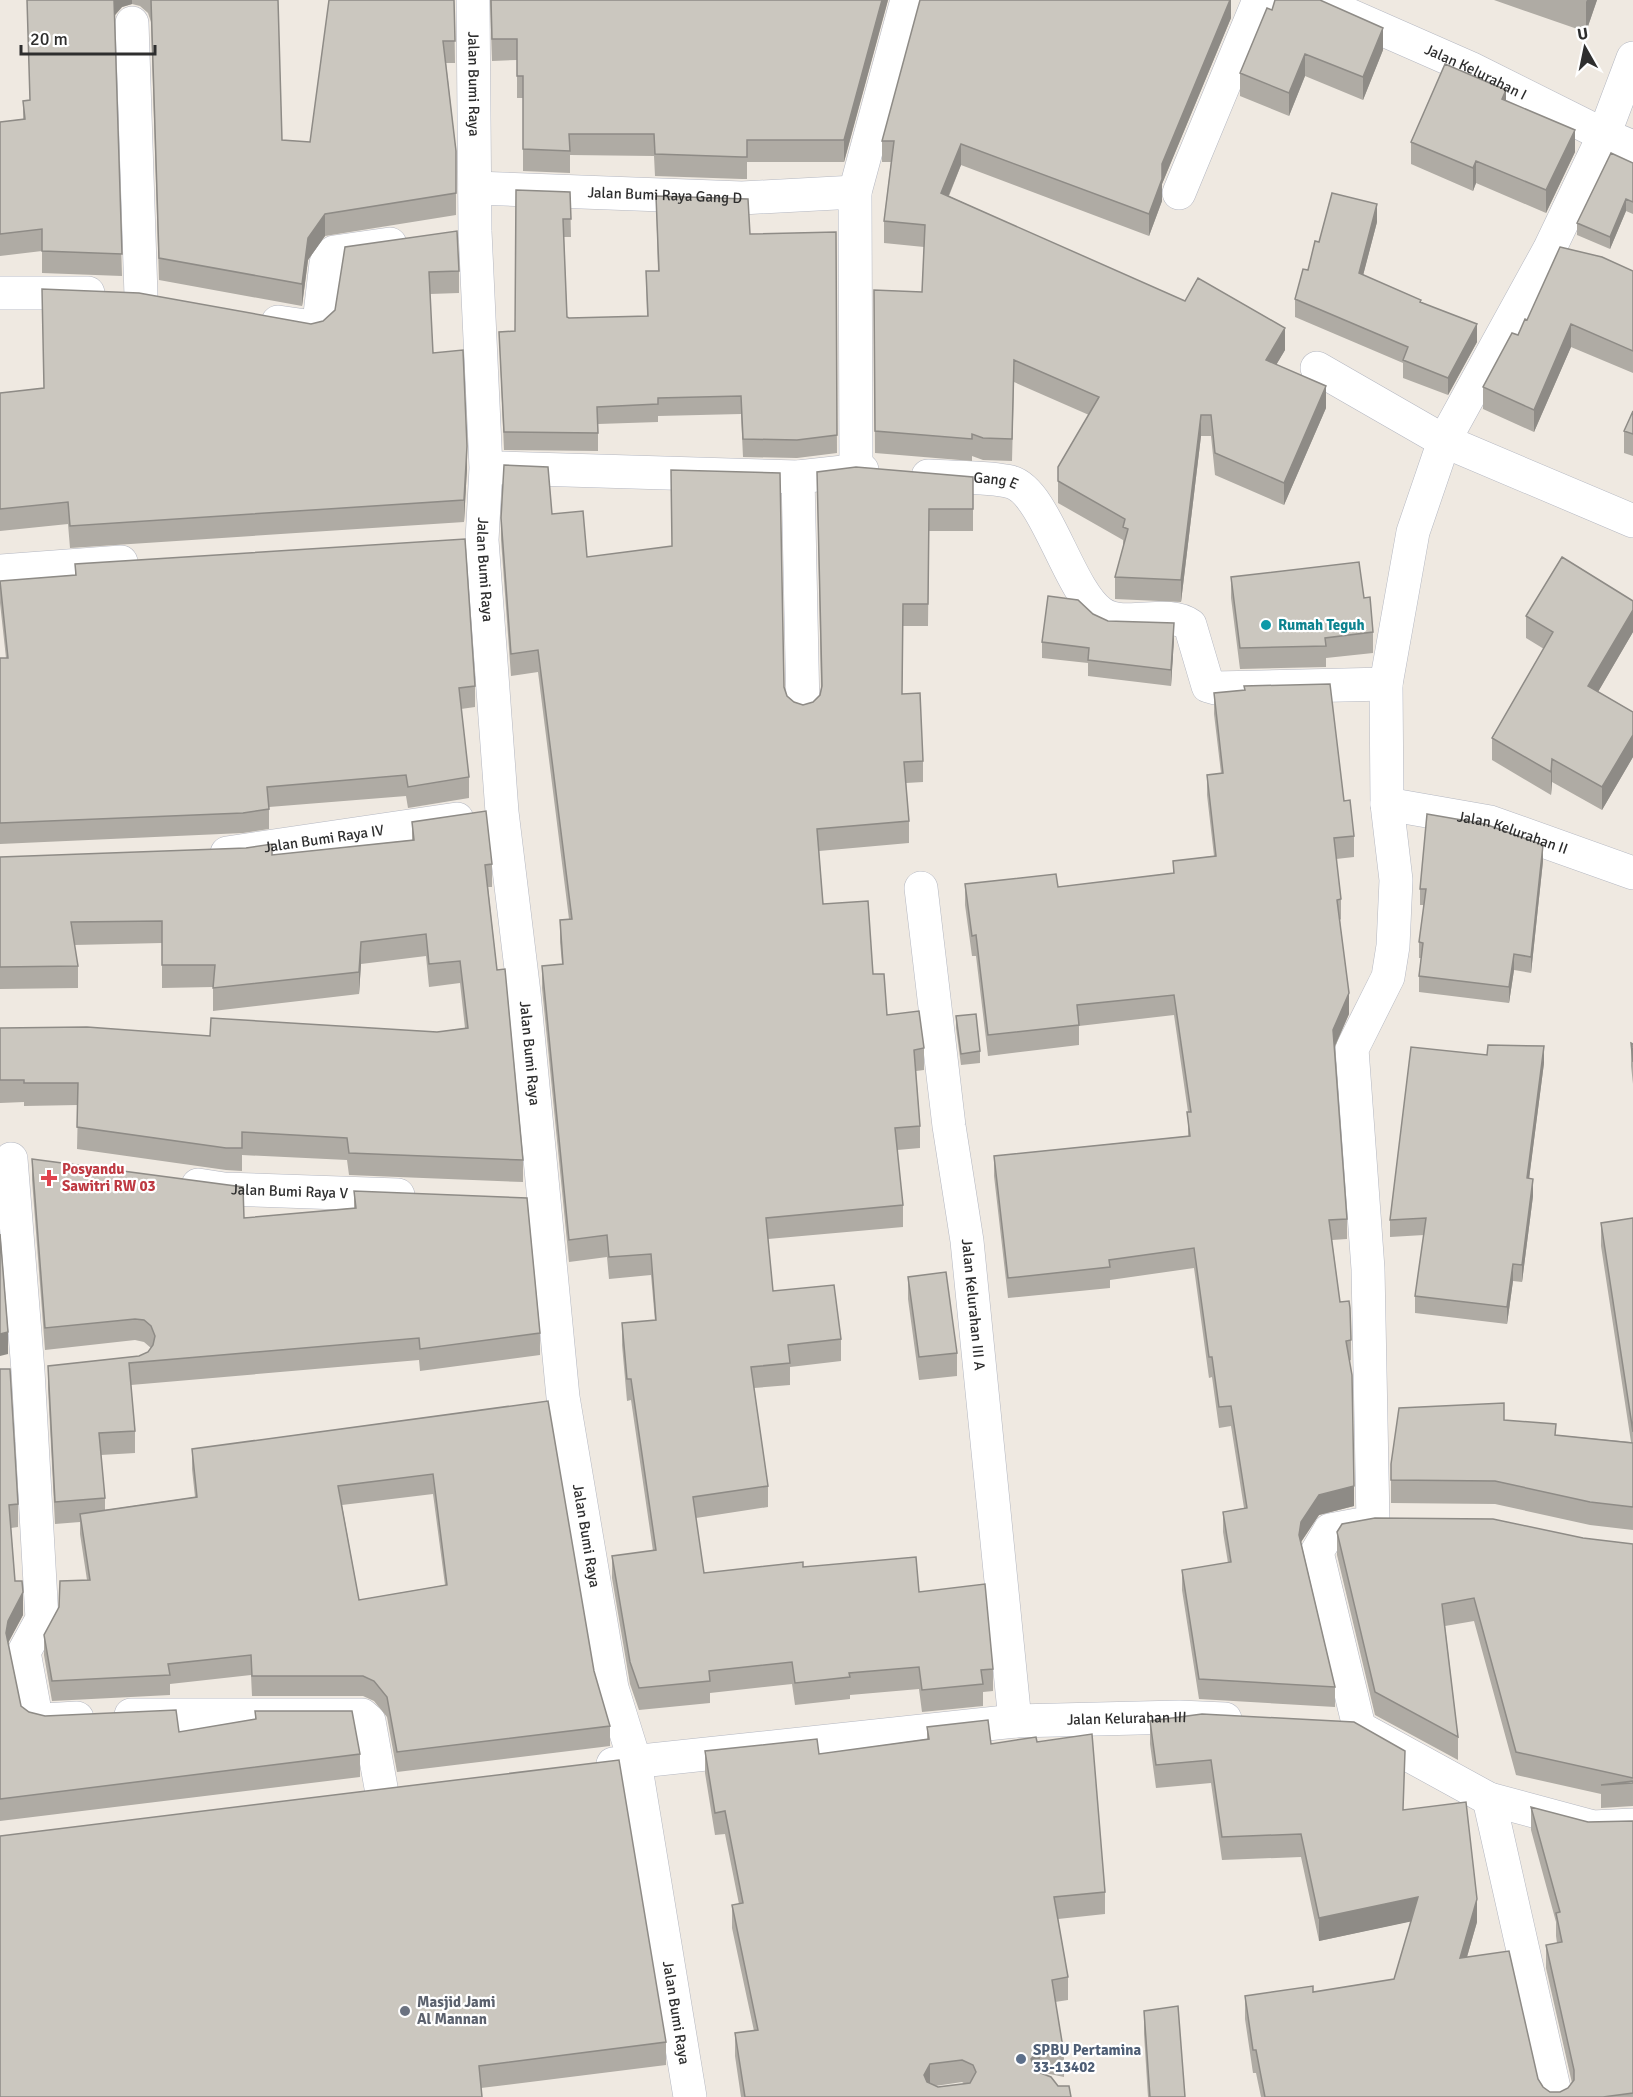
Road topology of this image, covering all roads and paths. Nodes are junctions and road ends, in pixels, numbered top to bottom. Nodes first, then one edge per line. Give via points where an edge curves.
1 (473, 0) edge
2 (908, 0) edge
3 (1259, 0) edge
4 (1315, 0) edge
5 (132, 23) dead end
6 (1633, 58) edge
7 (1619, 141) edge
8 (476, 188) junction
9 (855, 192) junction
10 (1179, 193) dead end
11 (475, 231) junction
12 (0, 293) edge
13 (141, 296) junction
14 (175, 302) edge
15 (244, 316) edge
16 (1317, 368) dead end
17 (1444, 441) junction
18 (486, 468) junction
19 (856, 470) junction
20 (798, 477) junction
21 (1633, 520) edge
22 (148, 560) edge
23 (0, 571) edge
24 (1386, 684) junction
25 (803, 708) edge
26 (1387, 804) junction
27 (502, 812) junction
28 (192, 855) edge
29 (1633, 873) edge
30 (921, 888) dead end
31 (5, 1158) edge
32 (46, 1164) edge
33 (165, 1180) edge
34 (424, 1196) edge
35 (60, 1368) edge
36 (14, 1373) edge
37 (1015, 1721) junction
38 (1251, 1721) edge
39 (1323, 1725) edge
40 (1359, 1727) junction
41 (635, 1762) junction
42 (584, 1768) edge
43 (347, 1797) edge
44 (1489, 1799) junction
45 (1633, 1825) edge
46 (690, 2097) edge
47 (1556, 2097) edge

1 - 8 street, Jalan Bumi Raya
2 - 9 street
3 - 10 street
4 - 7 street, Jalan Kelurahan I via 1470,68
5 - 13 street
6 - 7 street
7 - 17 street via 1549,250
8 - 9 street, Jalan Bumi Raya Gang D via 742,198
8 - 11 street, Jalan Bumi Raya
9 - 19 street
11 - 15 street via 334,252 326,263 319,323 313,327
11 - 18 street, Jalan Bumi Raya
12 - 13 street via 65,291
13 - 14 street
16 - 17 street
17 - 21 street
17 - 24 street via 1413,532
18 - 20 street, Gang E
18 - 27 street, Jalan Bumi Raya via 470,540
19 - 20 street, Gang E
19 - 24 street, Gang E via 1012,483 1034,503 1086,596 1100,613 1115,619 1179,620 1190,625 1208,686
20 - 25 street
22 - 23 street
24 - 26 street
26 - 29 street, Jalan Kelurahan II via 1490,822
26 - 40 street via 1396,880 1393,946 1388,976 1352,1049 1388,1522 1330,1530 1317,1552
27 - 28 street, Jalan Bumi Raya IV via 245,852
27 - 41 street, Jalan Bumi Raya via 524,993 531,1201 612,1688
30 - 37 street, Jalan Kelurahan III A via 967,1241
31 - 32 street
31 - 36 street
33 - 34 street, Jalan Bumi Raya V via 224,1189
35 - 36 street
36 - 43 street via 42,1619 24,1652 36,1717 44,1720 141,1714 362,1715 369,1721 394,1791
37 - 38 street, Jalan Kelurahan III via 1179,1717
37 - 41 street, Jalan Kelurahan III
39 - 40 street
40 - 44 street
41 - 42 street, Jalan Kelurahan III
41 - 46 street, Jalan Bumi Raya
44 - 45 street via 1593,1827
44 - 47 street

